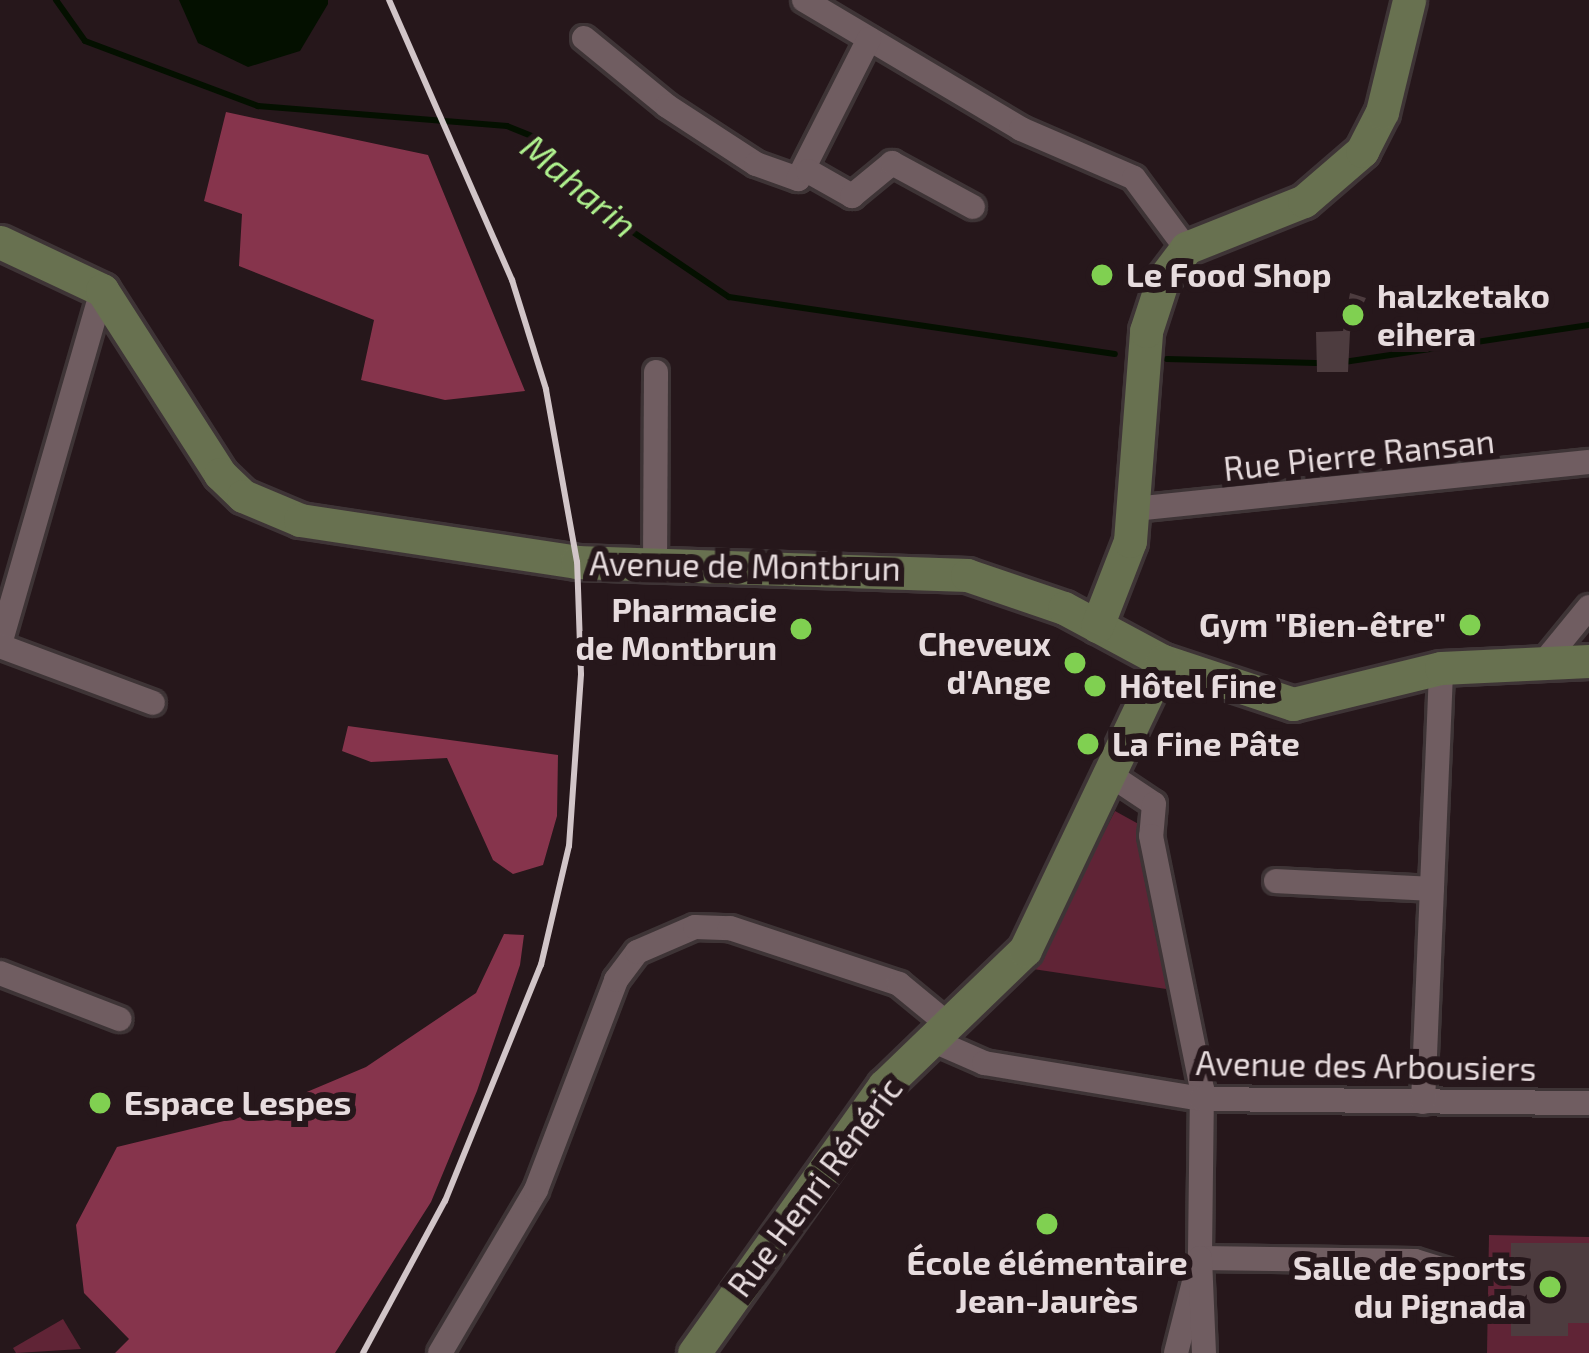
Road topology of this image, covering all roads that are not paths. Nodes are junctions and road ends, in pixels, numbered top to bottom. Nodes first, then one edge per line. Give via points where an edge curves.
1 (804, 0) edge
2 (1409, 0) edge
3 (584, 38) dead end
4 (869, 39) junction
5 (808, 171) junction
6 (974, 208) dead end
7 (0, 242) edge
8 (1186, 248) junction
9 (102, 290) junction
10 (656, 372) dead end
11 (1589, 462) edge
12 (1135, 509) junction
13 (655, 567) junction
14 (1589, 607) edge
15 (1097, 626) junction
16 (0, 645) edge
17 (1589, 661) edge
18 (1163, 662) junction
19 (1544, 662) junction
20 (1441, 668) junction
21 (153, 703) dead end
22 (1112, 776) junction
23 (1276, 881) dead end
24 (1432, 889) junction
25 (0, 974) edge
26 (119, 1019) dead end
27 (942, 1034) junction
28 (1201, 1099) junction
29 (1423, 1102) junction
30 (1589, 1103) edge
31 (1200, 1258) junction
32 (1448, 1271) dead end
33 (440, 1353) edge
34 (694, 1353) edge
35 (1176, 1353) edge
36 (1204, 1353) edge

1 - 4 street
2 - 8 street via 1382,112 1362,151 1304,201
3 - 5 street via 756,164 782,178
4 - 5 street
4 - 8 street via 1022,129 1135,178
5 - 6 street via 852,196 892,163
7 - 9 street
8 - 12 street via 1162,279 1146,331
9 - 13 street, Avenue de Montbrun via 220,474 270,512
9 - 16 street
10 - 13 street
11 - 12 street, Rue Pierre Ransan
12 - 15 street
13 - 15 street, Avenue de Montbrun via 967,574
14 - 19 street
15 - 18 street, Avenue de Montbrun
16 - 21 street
17 - 19 street, Avenue de Montbrun
18 - 20 street, Avenue de Montbrun via 1293,704
18 - 22 street, Rue Henri Rénéric
19 - 20 street, Avenue de Montbrun
20 - 24 street
22 - 27 street, Rue Henri Rénéric via 1025,950
22 - 28 street via 1154,804 1151,836
23 - 24 street
24 - 29 street
25 - 26 street
27 - 28 street, Avenue des Arbousiers via 983,1063
27 - 33 street, Avenue des Arbousiers via 864,968 730,928 695,926 638,952 616,980 536,1190
27 - 34 street, Rue Henri Rénéric via 857,1119
28 - 29 street, Avenue des Arbousiers
28 - 31 street
29 - 30 street, Avenue des Arbousiers
31 - 32 street via 1415,1261
31 - 35 street
31 - 36 street

